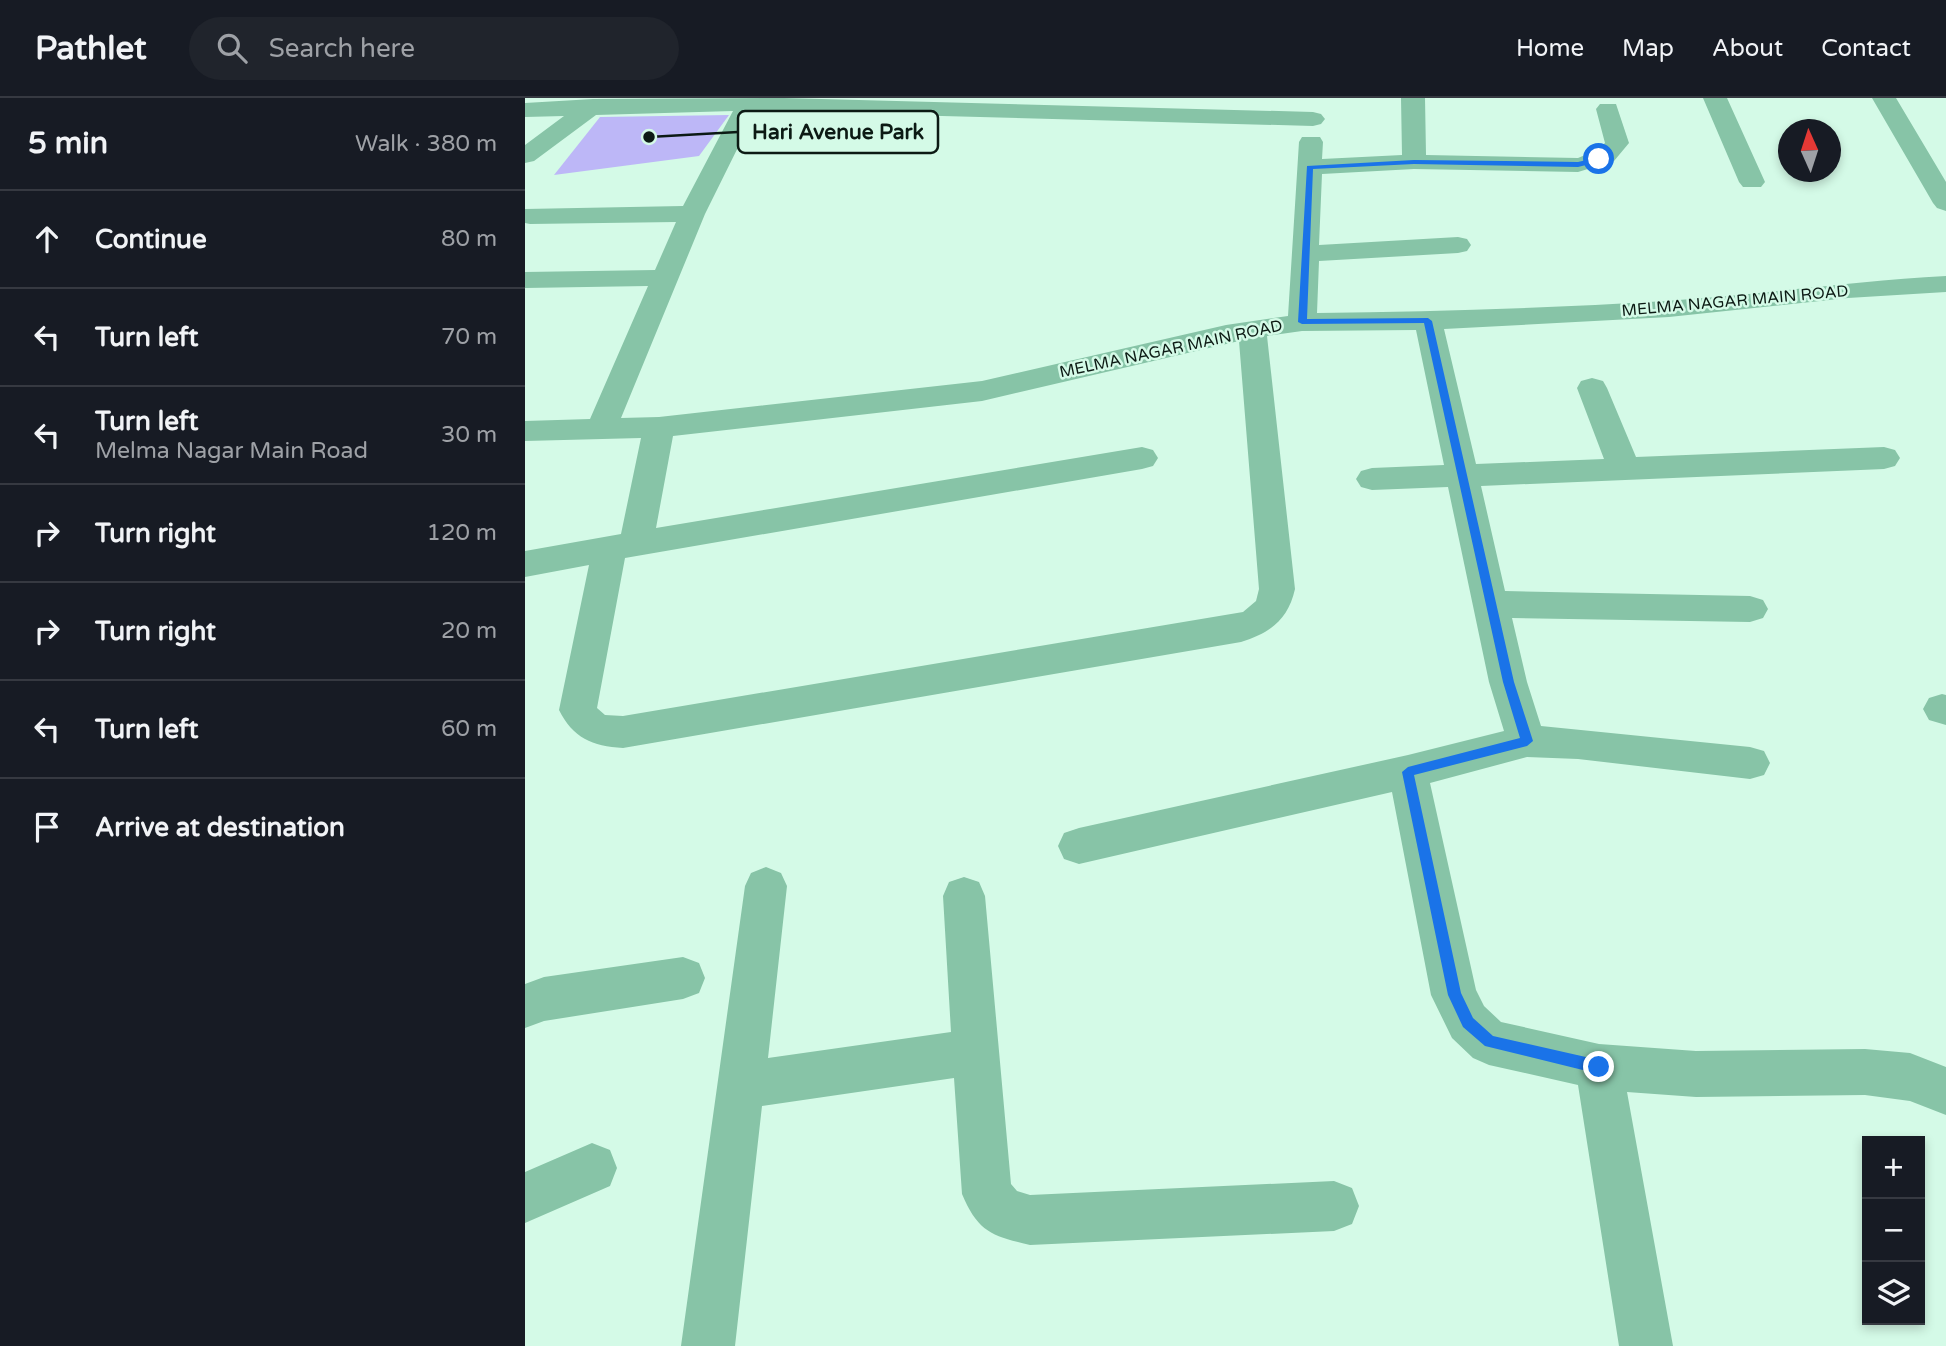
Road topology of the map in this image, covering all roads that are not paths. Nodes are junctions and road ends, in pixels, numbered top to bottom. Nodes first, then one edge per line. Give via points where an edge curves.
1 (1413, 98) edge
2 (1714, 98) edge
3 (1884, 98) edge
4 (597, 102) edge
5 (748, 104) junction
6 (958, 104) edge
7 (1312, 108) edge
8 (1608, 109) dead end
9 (525, 110) edge
10 (525, 156) edge
11 (1414, 162) junction
12 (1310, 167) junction
13 (1752, 181) dead end
14 (1946, 202) edge
15 (692, 214) junction
16 (530, 216) dead end
17 (1458, 245) dead end
18 (1304, 254) junction
19 (666, 278) junction
20 (525, 280) edge
21 (1946, 284) edge
22 (1428, 321) junction
23 (1302, 322) junction
24 (1252, 330) junction
25 (1592, 388) dead end
26 (602, 427) junction
27 (659, 427) junction
28 (525, 430) edge
29 (1142, 458) dead end
30 (1884, 458) dead end
31 (1624, 468) junction
32 (1462, 475) junction
33 (1372, 479) dead end
34 (622, 546) junction
35 (525, 564) edge
36 (1491, 604) junction
37 (1749, 609) dead end
38 (1527, 741) junction
39 (1750, 763) dead end
40 (1408, 772) junction
41 (1079, 846) dead end
42 (766, 886) dead end
43 (964, 896) dead end
44 (683, 978) dead end
45 (525, 1006) edge
46 (975, 1052) junction
47 (1599, 1067) junction
48 (741, 1085) junction
49 (1946, 1091) edge
50 (592, 1168) dead end
51 (525, 1198) edge
52 (1335, 1206) dead end
53 (708, 1346) edge
54 (1646, 1346) edge

1 - 11 street
2 - 13 street
3 - 14 street
4 - 5 street
4 - 9 street
4 - 10 street
5 - 6 street
5 - 15 street
6 - 7 street
7 - 12 street
8 - 11 street via 1617,143 1613,152 1599,159 1578,164
11 - 12 street
12 - 18 street
15 - 16 street
15 - 19 street
17 - 18 street
18 - 23 street
19 - 20 street
19 - 26 street
21 - 22 street, MELMA NAGAR MAIN ROAD via 1669,309
22 - 23 street, MELMA NAGAR MAIN ROAD
22 - 32 street
23 - 24 street, MELMA NAGAR MAIN ROAD
24 - 27 street, MELMA NAGAR MAIN ROAD via 982,391
24 - 34 street via 1277,589 1273,608 1241,628 624,732 600,730 584,722 578,710
25 - 31 street
26 - 27 street, MELMA NAGAR MAIN ROAD
26 - 28 street, MELMA NAGAR MAIN ROAD
27 - 34 street
29 - 34 street
30 - 31 street
31 - 32 street
32 - 33 street
32 - 36 street
34 - 35 street
36 - 37 street
36 - 38 street
38 - 39 street
38 - 40 street
40 - 41 street
40 - 47 street via 1454,995 1468,1022 1489,1042
42 - 48 street
43 - 46 street
44 - 45 street via 544,999
46 - 48 street
46 - 52 street via 987,1194 1002,1213 1030,1220
47 - 49 street via 1696,1074 1865,1072 1910,1077
47 - 54 street
48 - 53 street
50 - 51 street

